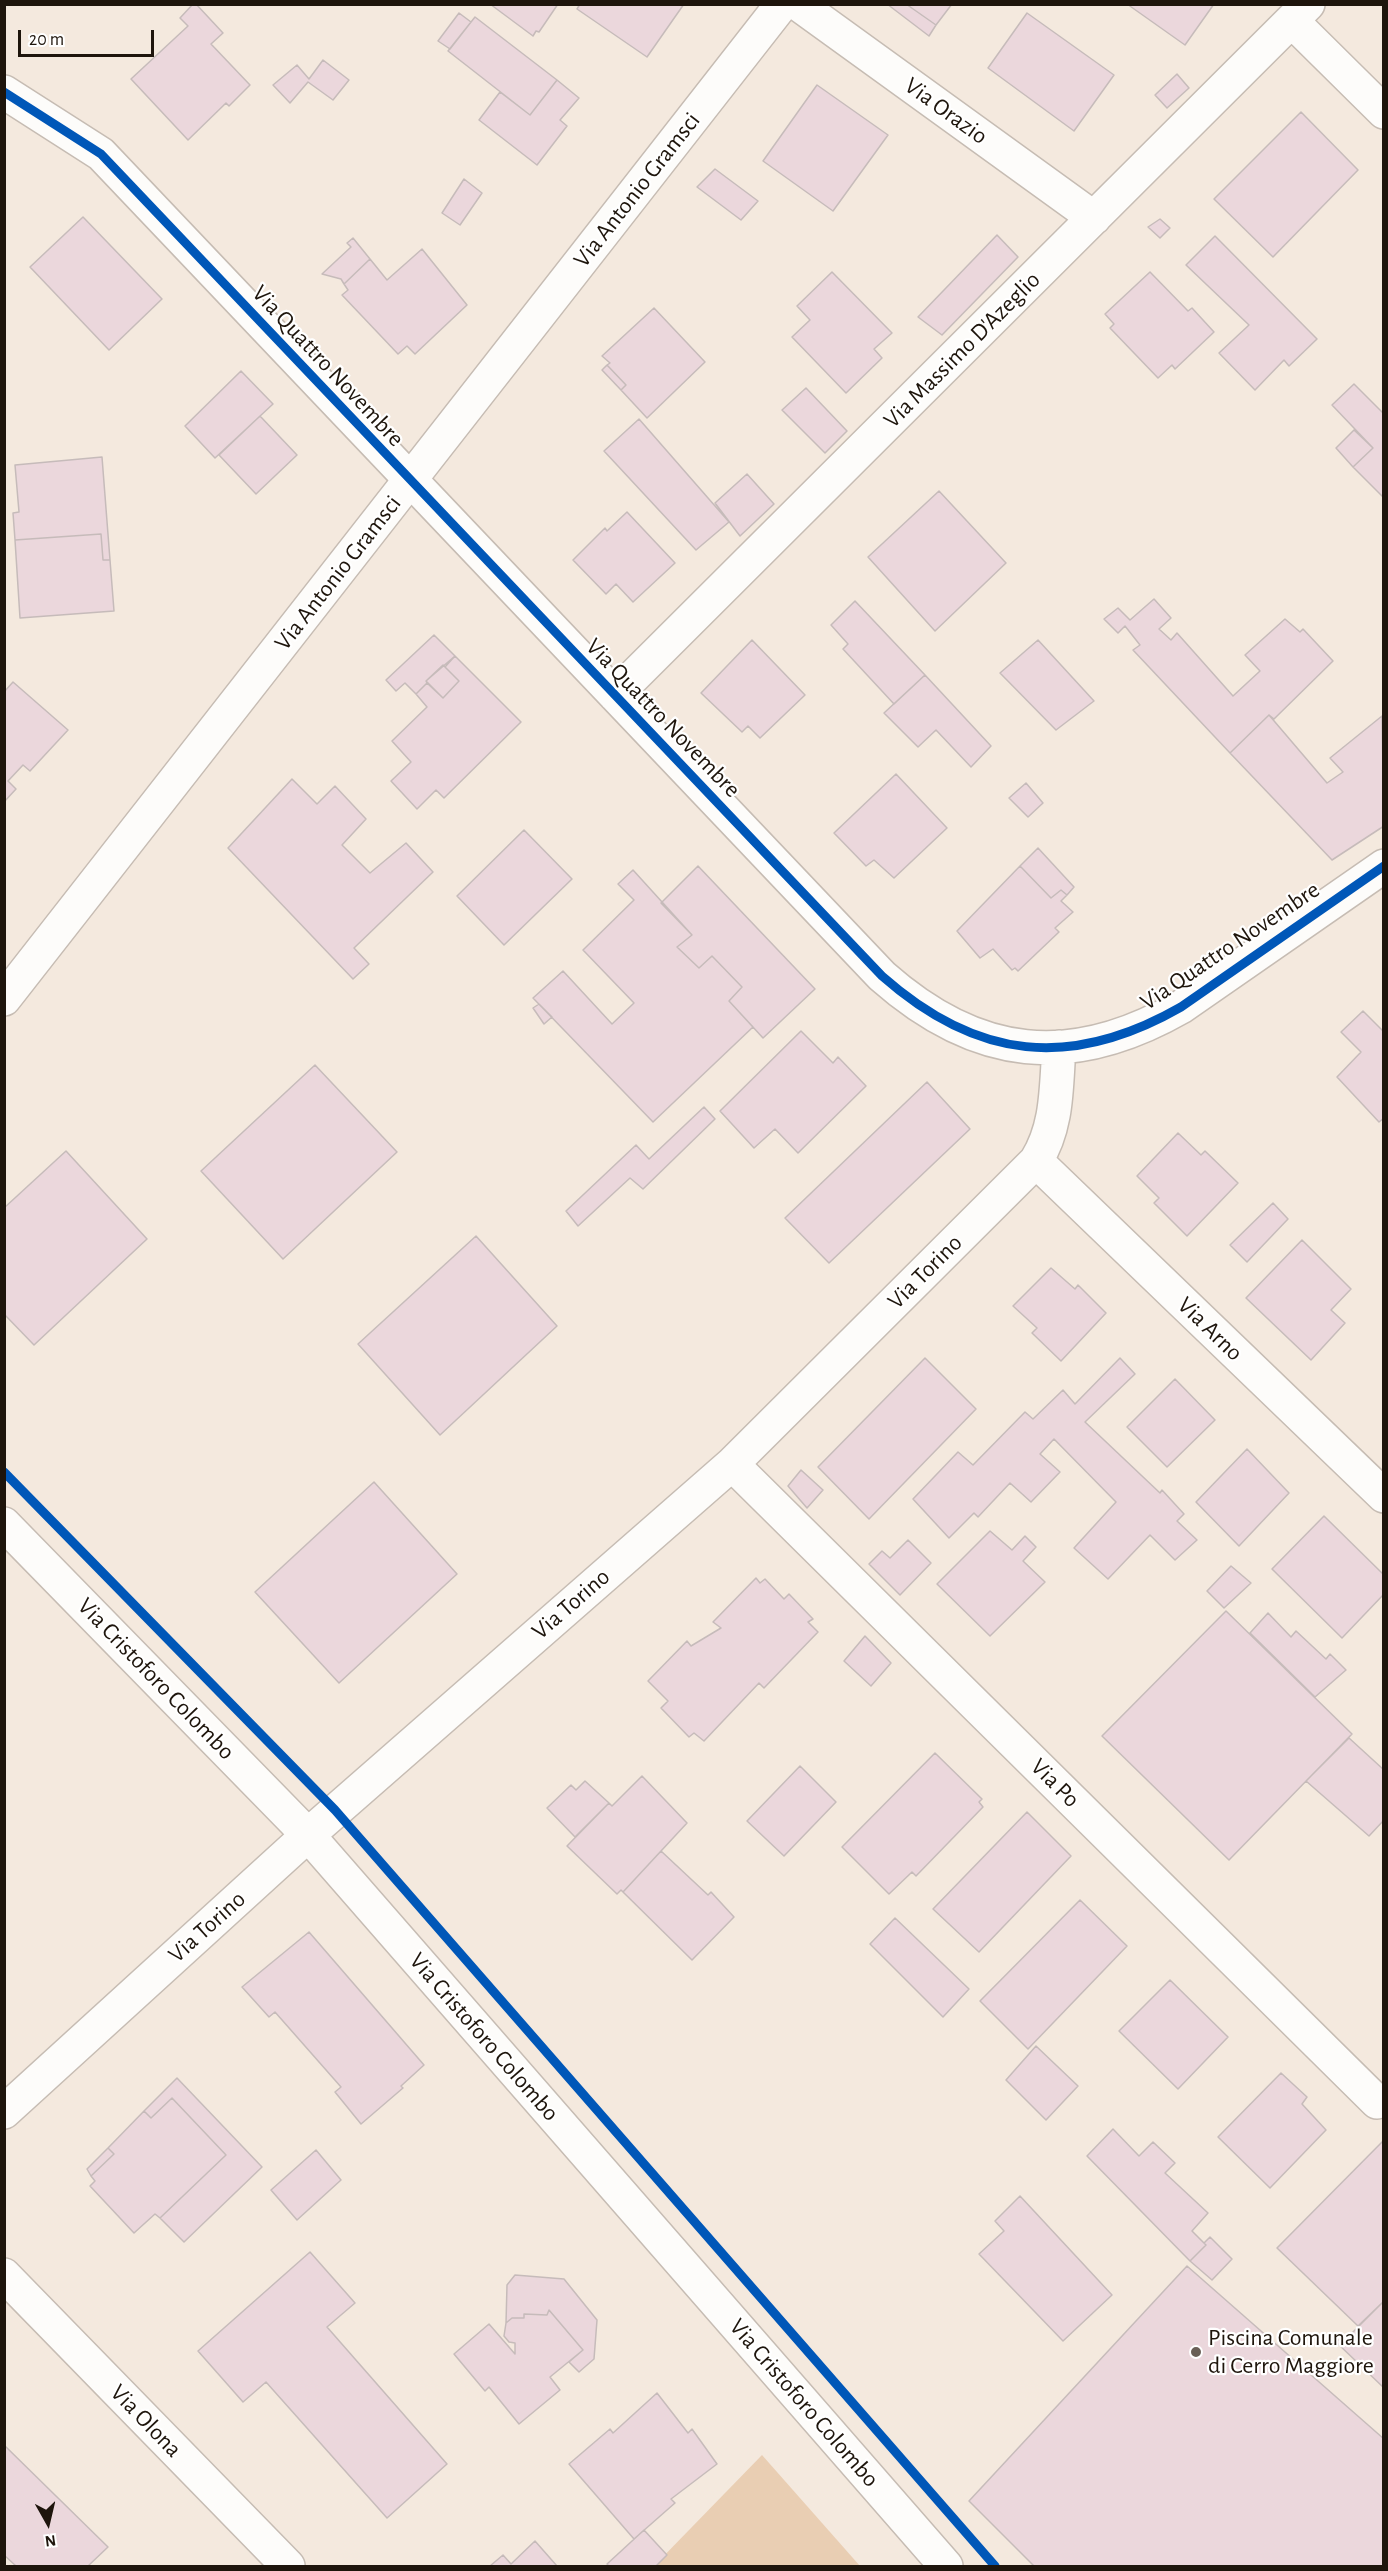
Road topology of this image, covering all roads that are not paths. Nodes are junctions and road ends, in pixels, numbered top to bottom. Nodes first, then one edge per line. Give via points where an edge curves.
1 (783, 4) edge
2 (798, 4) edge
3 (1300, 13) edge
4 (4, 92) edge
5 (1383, 112) edge
6 (1094, 218) junction
7 (409, 481) junction
8 (615, 695) junction
9 (1383, 866) edge
10 (4, 999) edge
11 (1059, 1047) junction
12 (1036, 1161) junction
13 (732, 1464) junction
14 (1383, 1496) edge
15 (4, 1524) edge
16 (308, 1835) junction
17 (1377, 2102) dead end
18 (4, 2112) edge
19 (4, 2274) edge
20 (288, 2566) edge
21 (946, 2566) edge

1 - 7 street, Via Antonio Gramsci
2 - 6 street, Via Orazio
3 - 5 street
3 - 6 street, Via Massimo D'Azeglio
4 - 7 street, Via Quattro Novembre via 101,154
6 - 8 street, Via Massimo D'Azeglio
7 - 8 street, Via Quattro Novembre
7 - 10 street, Via Antonio Gramsci
8 - 11 street, Via Quattro Novembre via 882,976 907,997 963,1031 994,1041
9 - 11 street, Via Quattro Novembre via 1153,1023 1123,1036
11 - 12 street, Via Torino via 1052,1127
12 - 13 street, Via Torino
12 - 14 street, Via Arno
13 - 16 street, Via Torino
13 - 17 street, Via Po
15 - 16 street, Via Cristoforo Colombo
16 - 18 street, Via Torino
16 - 21 street, Via Cristoforo Colombo
19 - 20 street, Via Olona

